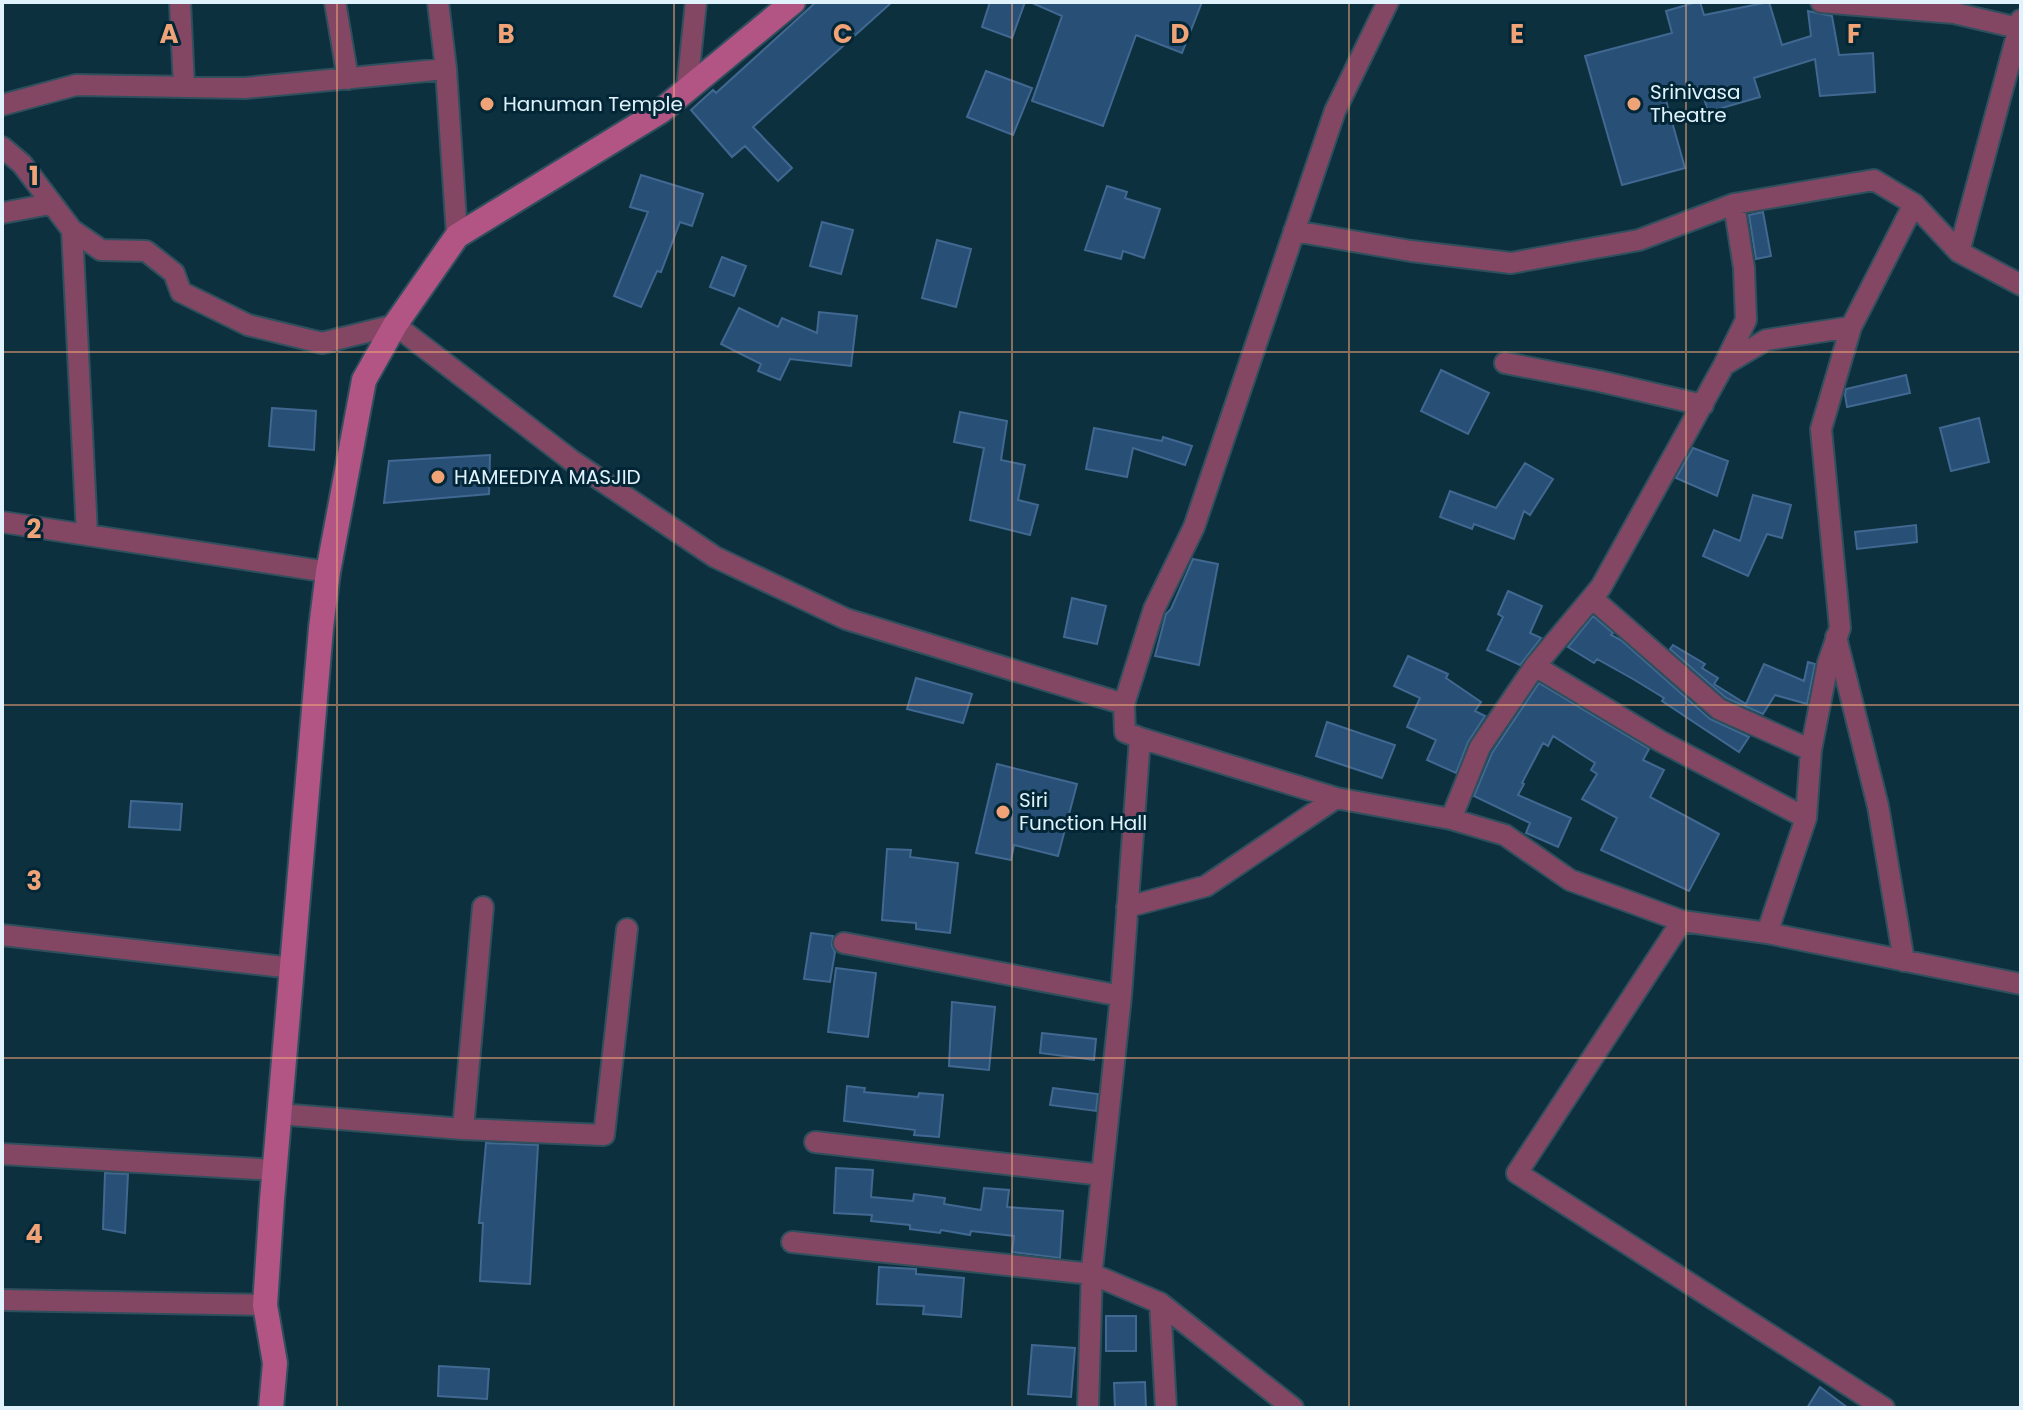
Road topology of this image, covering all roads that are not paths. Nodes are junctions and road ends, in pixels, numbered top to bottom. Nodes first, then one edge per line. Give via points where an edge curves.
1 (180, 2) edge
2 (335, 2) edge
3 (438, 2) edge
4 (696, 2) edge
5 (793, 2) edge
6 (1388, 2) edge
7 (1821, 2) edge
8 (1955, 8) edge
9 (2020, 24) edge
10 (446, 69) junction
11 (348, 79) junction
12 (184, 86) junction
13 (687, 89) junction
14 (2, 105) edge
15 (2, 147) edge
16 (50, 204) junction
17 (1734, 204) junction
18 (1914, 204) junction
19 (2, 213) edge
20 (72, 230) junction
21 (1294, 231) junction
22 (457, 236) junction
23 (1959, 252) junction
24 (2021, 285) edge
25 (395, 325) junction
26 (1851, 327) junction
27 (1505, 363) dead end
28 (1724, 365) junction
29 (1703, 405) junction
30 (2, 522) edge
31 (87, 534) junction
32 (328, 572) junction
33 (1593, 599) junction
34 (1836, 637) junction
35 (1535, 666) junction
36 (1124, 704) junction
37 (1140, 738) junction
38 (1811, 750) junction
39 (1336, 798) junction
40 (1806, 818) junction
41 (1451, 819) junction
42 (483, 907) dead end
43 (1127, 907) junction
44 (1682, 921) junction
45 (627, 929) dead end
46 (1767, 933) junction
47 (2, 935) edge
48 (844, 943) dead end
49 (1904, 961) junction
50 (292, 968) junction
51 (2021, 984) edge
52 (1121, 996) junction
53 (279, 1114) junction
54 (463, 1129) junction
55 (815, 1142) dead end
56 (2, 1154) edge
57 (275, 1170) junction
58 (1102, 1175) junction
59 (792, 1242) dead end
60 (1092, 1274) junction
61 (2, 1300) edge
62 (1160, 1303) junction
63 (265, 1305) junction
64 (271, 1408) edge
65 (1088, 1408) edge
66 (1166, 1408) edge
67 (1293, 1408) edge
68 (1884, 1408) edge

1 - 12 street
2 - 11 street
3 - 10 street
4 - 13 street
5 - 13 street
6 - 21 street via 1335,111
7 - 8 street
8 - 9 street
9 - 23 street
10 - 11 street
10 - 22 street
11 - 12 street via 245,88
12 - 14 street via 76,85
13 - 22 street via 661,111
15 - 16 street via 22,164
16 - 19 street
16 - 20 street
17 - 18 street via 1874,180
17 - 21 street via 1639,240 1511,263
17 - 28 street via 1746,320
18 - 23 street
18 - 26 street
20 - 25 street via 101,250 146,251 174,273 181,292 248,325 322,343
20 - 31 street
21 - 36 street via 1194,527 1154,609
22 - 25 street
23 - 24 street
25 - 32 street via 364,380
25 - 36 street via 571,460 715,557 846,619
26 - 28 street via 1766,340
26 - 34 street via 1821,429 1840,628
27 - 29 street
28 - 29 street
29 - 33 street
30 - 31 street
31 - 32 street
32 - 50 street
33 - 35 street
33 - 38 street via 1719,709
34 - 38 street
34 - 49 street via 1878,806
35 - 40 street via 1660,741
35 - 41 street via 1480,747
36 - 37 street via 1125,732
37 - 39 street
37 - 43 street
38 - 40 street
39 - 41 street
39 - 43 street via 1206,886
40 - 46 street
41 - 44 street via 1505,835 1570,880
42 - 54 street
43 - 52 street
44 - 46 street
44 - 68 street via 1517,1173
45 - 54 street via 604,1135
46 - 49 street
47 - 50 street
48 - 52 street
49 - 51 street
50 - 53 street
52 - 58 street
53 - 54 street
53 - 57 street
55 - 58 street
56 - 57 street
57 - 63 street
58 - 60 street
59 - 60 street
60 - 62 street
60 - 65 street
61 - 63 street
62 - 66 street
62 - 67 street
63 - 64 street via 275,1363

